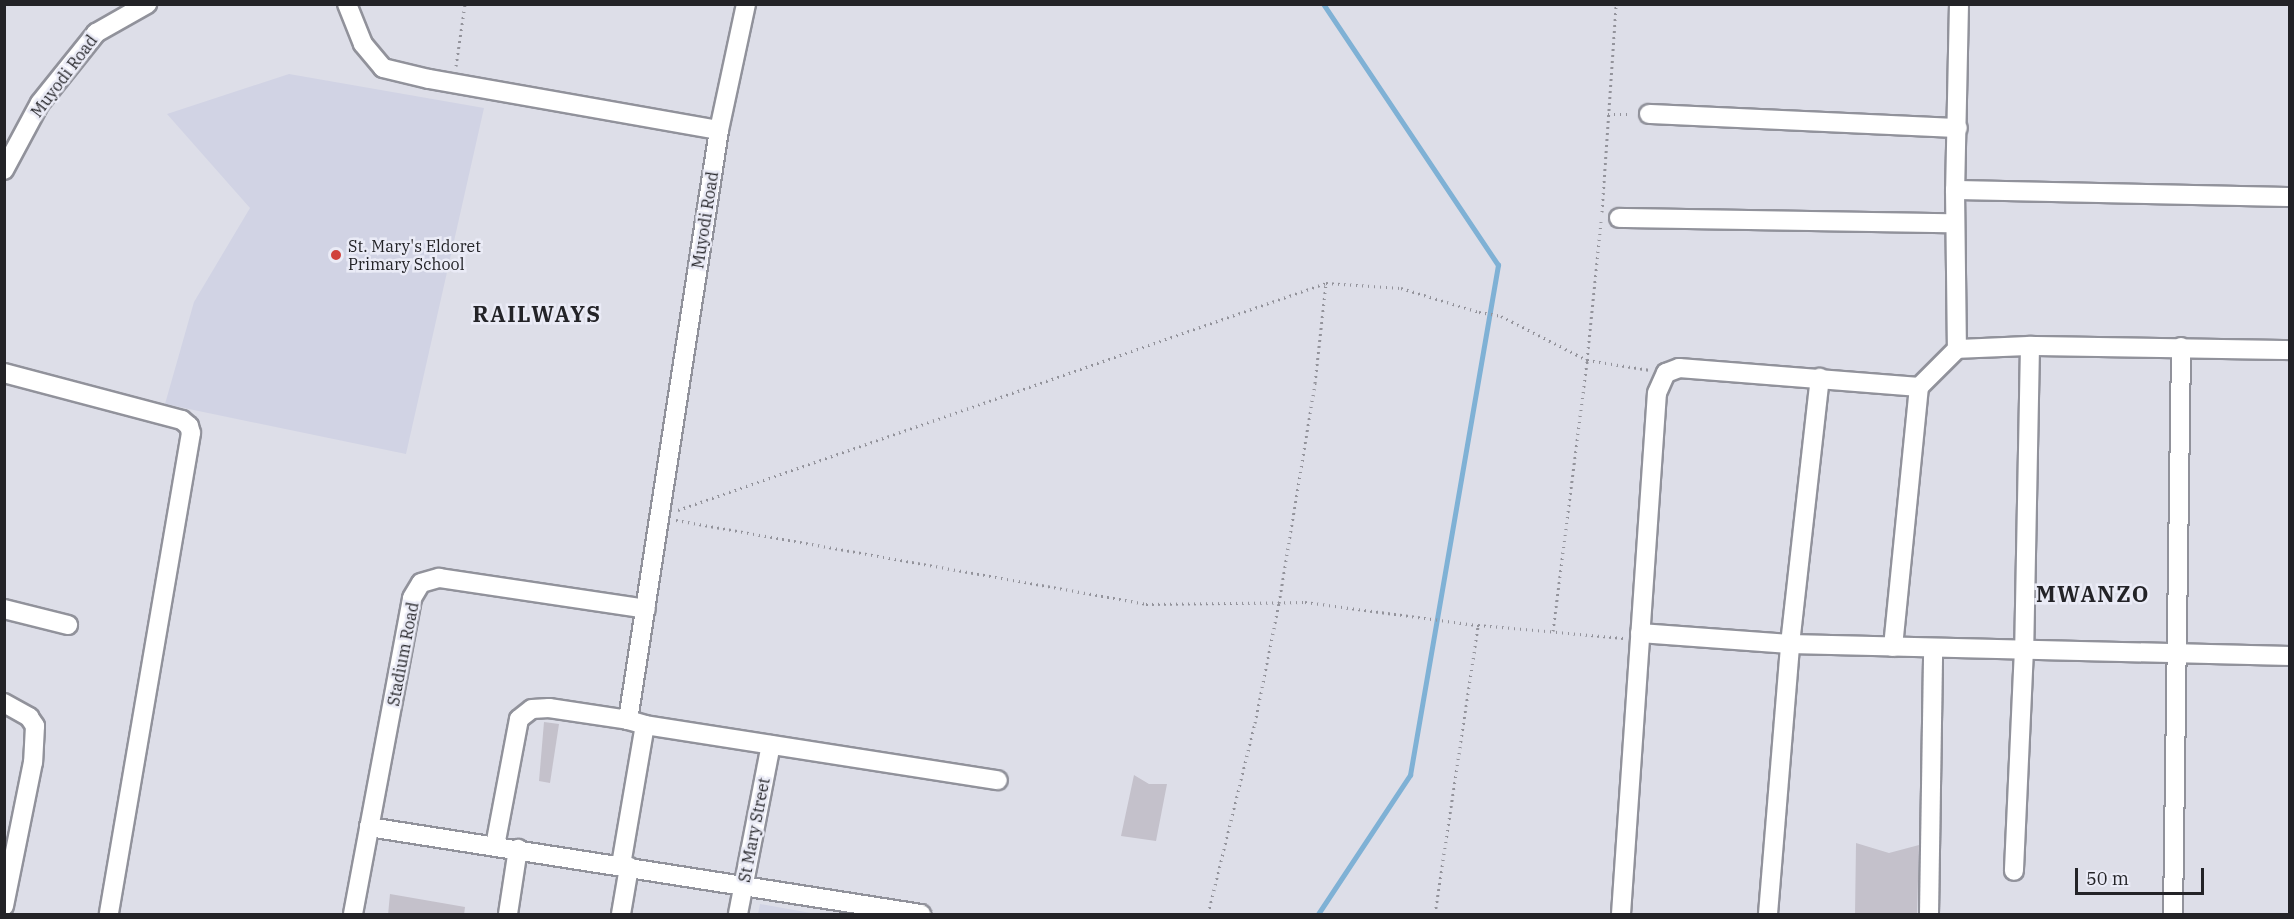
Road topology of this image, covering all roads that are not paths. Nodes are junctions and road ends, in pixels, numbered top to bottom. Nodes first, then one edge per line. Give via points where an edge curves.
1 (147, 4) edge
2 (347, 4) edge
3 (746, 4) edge
4 (1959, 4) edge
5 (1648, 114) road end
6 (1958, 128) junction
7 (719, 130) junction
8 (4, 170) edge
9 (1955, 190) junction
10 (2289, 197) edge
11 (1619, 218) dead end
12 (1955, 223) junction
13 (2030, 346) junction
14 (2181, 347) junction
15 (1957, 349) junction
16 (2289, 350) edge
17 (4, 373) edge
18 (1820, 378) junction
19 (1919, 387) junction
20 (4, 609) edge
21 (646, 609) junction
22 (68, 625) dead end
23 (1640, 636) junction
24 (1790, 644) junction
25 (1893, 647) junction
26 (1933, 648) junction
27 (2024, 649) junction
28 (2178, 656) junction
29 (2289, 656) edge
30 (4, 703) edge
31 (637, 722) junction
32 (771, 746) junction
33 (998, 780) dead end
34 (369, 827) junction
35 (495, 846) junction
36 (518, 849) junction
37 (625, 866) junction
38 (2014, 871) dead end
39 (743, 884) junction
40 (4, 906) edge
41 (109, 915) edge
42 (353, 915) edge
43 (508, 915) edge
44 (621, 915) edge
45 (738, 915) edge
46 (921, 915) edge
47 (1621, 915) edge
48 (1768, 915) edge
49 (1929, 915) edge
50 (2173, 915) edge

1 - 8 street, Muyodi Road via 96,33 40,103
2 - 7 street via 363,44 383,68
3 - 7 street, Muyodi Road
4 - 6 street
5 - 6 street
6 - 9 street
7 - 21 street, Muyodi Road
9 - 10 street
9 - 12 street
11 - 12 street
12 - 15 street
13 - 14 street
13 - 15 street
13 - 27 street
14 - 16 street
14 - 28 street
15 - 19 street
17 - 41 street via 182,420 191,434
18 - 19 street
18 - 23 street via 1679,368 1666,373 1657,393
18 - 24 street
19 - 25 street
20 - 22 street
21 - 31 street, Muyodi Road
21 - 34 street, Stadium Road via 439,578 421,583 412,598
23 - 24 street
23 - 47 street
24 - 25 street
24 - 48 street
25 - 26 street
26 - 27 street
26 - 49 street
27 - 28 street
27 - 38 street
28 - 29 street
28 - 50 street
30 - 40 street via 29,717 34,726 33,762
31 - 32 street
31 - 35 street via 549,708 532,709 519,719
31 - 37 street, Muyodi Road
32 - 33 street
32 - 39 street, St Mary Street
34 - 35 street
34 - 42 street, Stadium Road
35 - 36 street
36 - 37 street
36 - 43 street
37 - 39 street
37 - 44 street, Muyodi Road
39 - 45 street, St Mary Street
39 - 46 street

